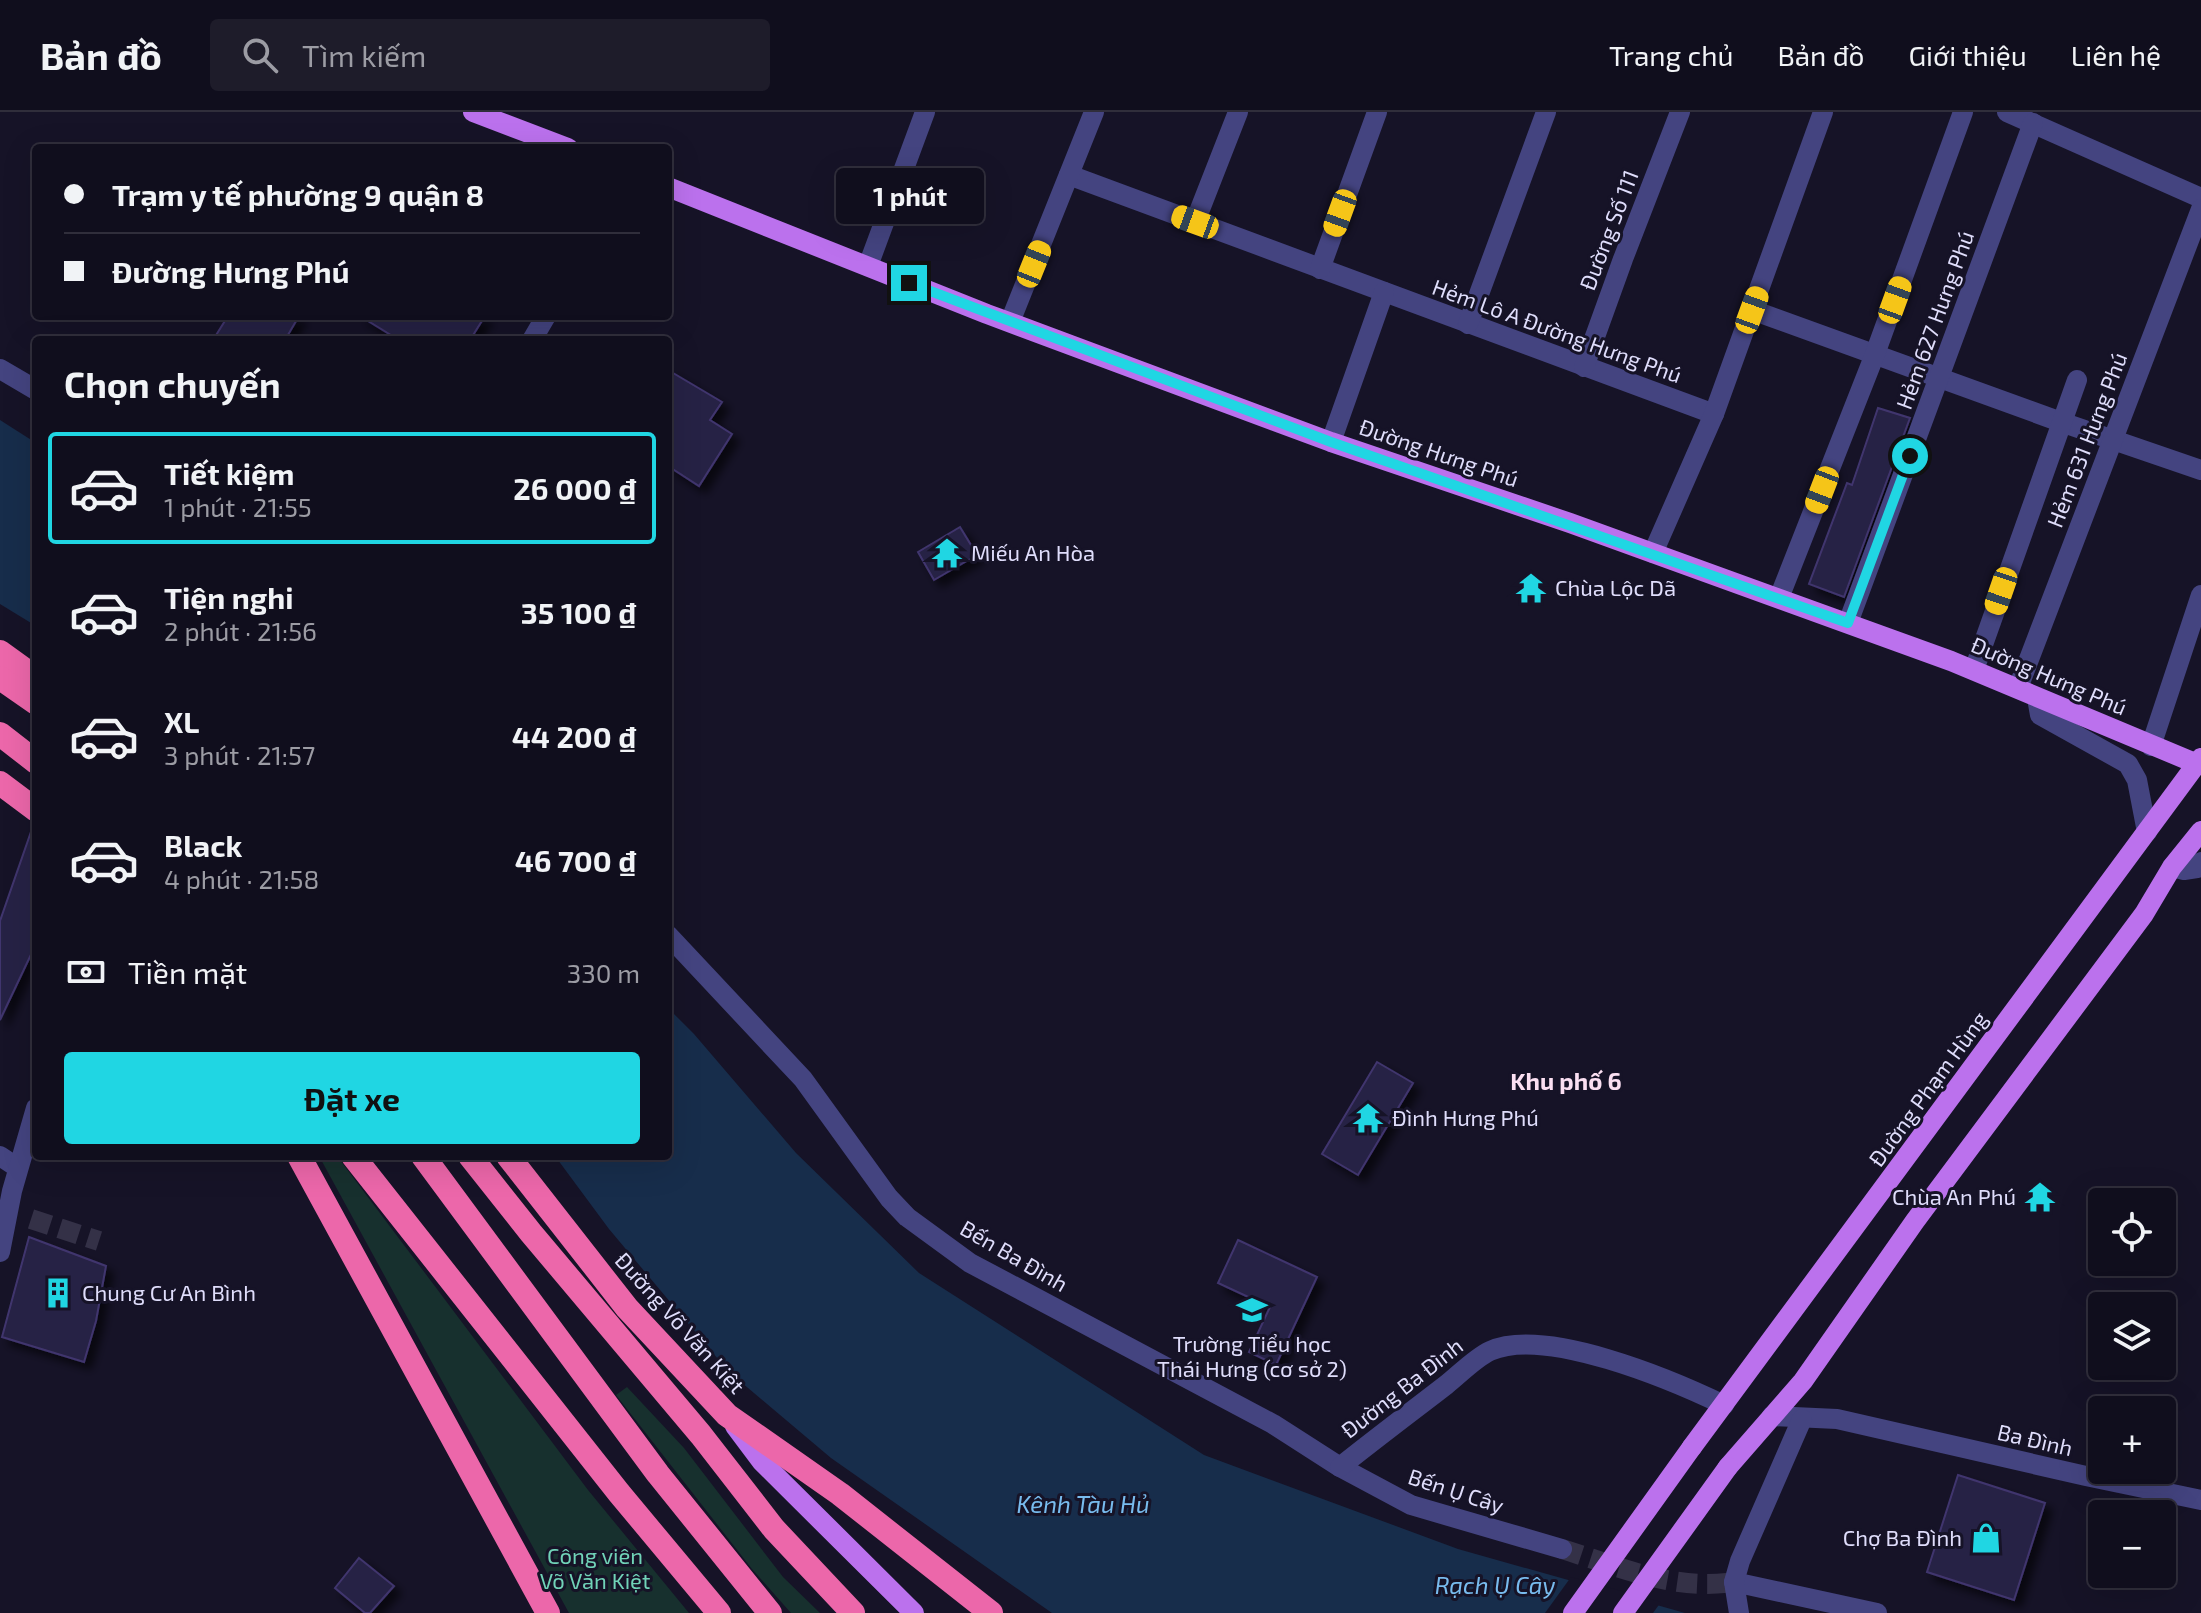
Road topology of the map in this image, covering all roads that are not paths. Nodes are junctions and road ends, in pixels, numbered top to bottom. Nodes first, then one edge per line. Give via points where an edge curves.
1 (473, 112) edge
2 (925, 112) edge
3 (1094, 112) edge
4 (1238, 112) edge
5 (1377, 112) edge
6 (1546, 112) edge
7 (1680, 112) edge
8 (1823, 112) edge
9 (1963, 112) edge
10 (2007, 112) edge
11 (2033, 123) junction
12 (557, 144) edge
13 (1069, 175) junction
14 (672, 189) edge
15 (2201, 198) edge
16 (2201, 209) edge
17 (1195, 222) junction
18 (868, 266) junction
19 (1320, 269) junction
20 (1384, 292) junction
21 (1752, 310) junction
22 (1010, 322) junction
23 (1468, 324) junction
24 (1875, 354) junction
25 (1584, 367) junction
26 (0, 369) edge
27 (1939, 377) junction
28 (2077, 380) dead end
29 (32, 388) edge
30 (1714, 414) junction
31 (2061, 422) junction
32 (2113, 438) junction
33 (1331, 442) junction
34 (2201, 470) edge
35 (1653, 553) junction
36 (2201, 595) edge
37 (1779, 598) junction
38 (1848, 623) junction
39 (2195, 628) edge
40 (0, 652) edge
41 (1974, 670) junction
42 (32, 675) edge
43 (0, 678) edge
44 (2028, 693) junction
45 (32, 700) edge
46 (0, 734) edge
47 (2151, 746) junction
48 (32, 759) edge
49 (2198, 760) edge
50 (0, 783) edge
51 (32, 807) edge
52 (2201, 831) edge
53 (2147, 832) junction
54 (2201, 862) edge
55 (2172, 867) junction
56 (672, 939) edge
57 (32, 1121) edge
58 (0, 1156) edge
59 (301, 1160) edge
60 (356, 1160) edge
61 (426, 1160) edge
62 (473, 1160) edge
63 (511, 1160) edge
64 (18, 1168) junction
65 (531, 1233) junction
66 (0, 1252) edge
67 (627, 1308) junction
68 (1724, 1405) junction
69 (727, 1415) junction
70 (1772, 1416) junction
71 (1802, 1419) junction
72 (1340, 1467) junction
73 (2201, 1500) edge
74 (1562, 1549) tunnel mouth
75 (1734, 1582) junction
76 (548, 1613) edge
77 (719, 1613) edge
78 (770, 1613) edge
79 (853, 1613) edge
80 (914, 1613) edge
81 (991, 1613) edge
82 (1573, 1613) edge
83 (1623, 1613) edge
84 (1739, 1613) edge
85 (1877, 1613) edge

1 - 12 main road
2 - 18 street
3 - 13 street
4 - 17 street
5 - 19 street
6 - 23 street
7 - 25 street, Đường Số 111
8 - 21 street
9 - 24 street
10 - 11 street
11 - 15 street
11 - 27 street, Hẻm 627 Hưng Phú
13 - 17 street, Hẻm Lô A Đường Hưng Phú
13 - 22 street
14 - 18 main road, Đường Hưng Phú
16 - 32 street, Hẻm 631 Hưng Phú
17 - 19 street, Hẻm Lô A Đường Hưng Phú
18 - 22 main road, Đường Hưng Phú
19 - 20 street, Hẻm Lô A Đường Hưng Phú
20 - 23 street, Hẻm Lô A Đường Hưng Phú
20 - 33 street
21 - 24 street
21 - 30 street
22 - 33 main road, Đường Hưng Phú
23 - 25 street, Hẻm Lô A Đường Hưng Phú
24 - 27 street
24 - 37 street
25 - 30 street, Hẻm Lô A Đường Hưng Phú
26 - 29 street
27 - 31 street
27 - 38 street, Hẻm 627 Hưng Phú
28 - 31 street
30 - 35 street
31 - 32 street
31 - 41 street
32 - 34 street
32 - 44 street, Hẻm 631 Hưng Phú
33 - 35 main road, Đường Hưng Phú
35 - 37 main road, Đường Hưng Phú
36 - 39 street
37 - 38 main road, Đường Hưng Phú
38 - 41 main road, Đường Hưng Phú
39 - 47 street
40 - 42 highway
41 - 44 main road, Đường Hưng Phú
43 - 45 highway
44 - 47 main road, Đường Hưng Phú
44 - 53 street via 2040,715 2128,764 2137,780
46 - 48 highway
47 - 49 main road, Đường Hưng Phú
49 - 53 main road, Đường Phạm Hùng
50 - 51 highway
52 - 55 main road
53 - 68 main road, Đường Phạm Hùng
54 - 55 street via 2197,868
55 - 70 main road via 2144,914 1803,1381
56 - 72 street, Bến Ba Đình via 803,1079 907,1217 970,1263 1273,1424
57 - 64 street
58 - 64 street
59 - 76 highway
60 - 77 highway
61 - 78 highway via 658,1474
62 - 65 highway
63 - 67 highway, Đường Võ Văn Kiệt
64 - 66 street
65 - 67 highway
65 - 79 highway via 774,1529
67 - 69 highway, Đường Võ Văn Kiệt
68 - 72 street, Đường Ba Đình via 1635,1367 1557,1347 1526,1345 1490,1351
68 - 82 main road, Đường Phạm Hùng, bridge
69 - 80 main road via 762,1462
69 - 81 highway, Đường Võ Văn Kiệt via 840,1494
70 - 71 street
70 - 83 main road, bridge via 1728,1467
71 - 73 street, Ba Đình via 1837,1419
71 - 75 street
72 - 74 street, Bến Ụ Cây via 1411,1505
75 - 84 street
75 - 85 street

